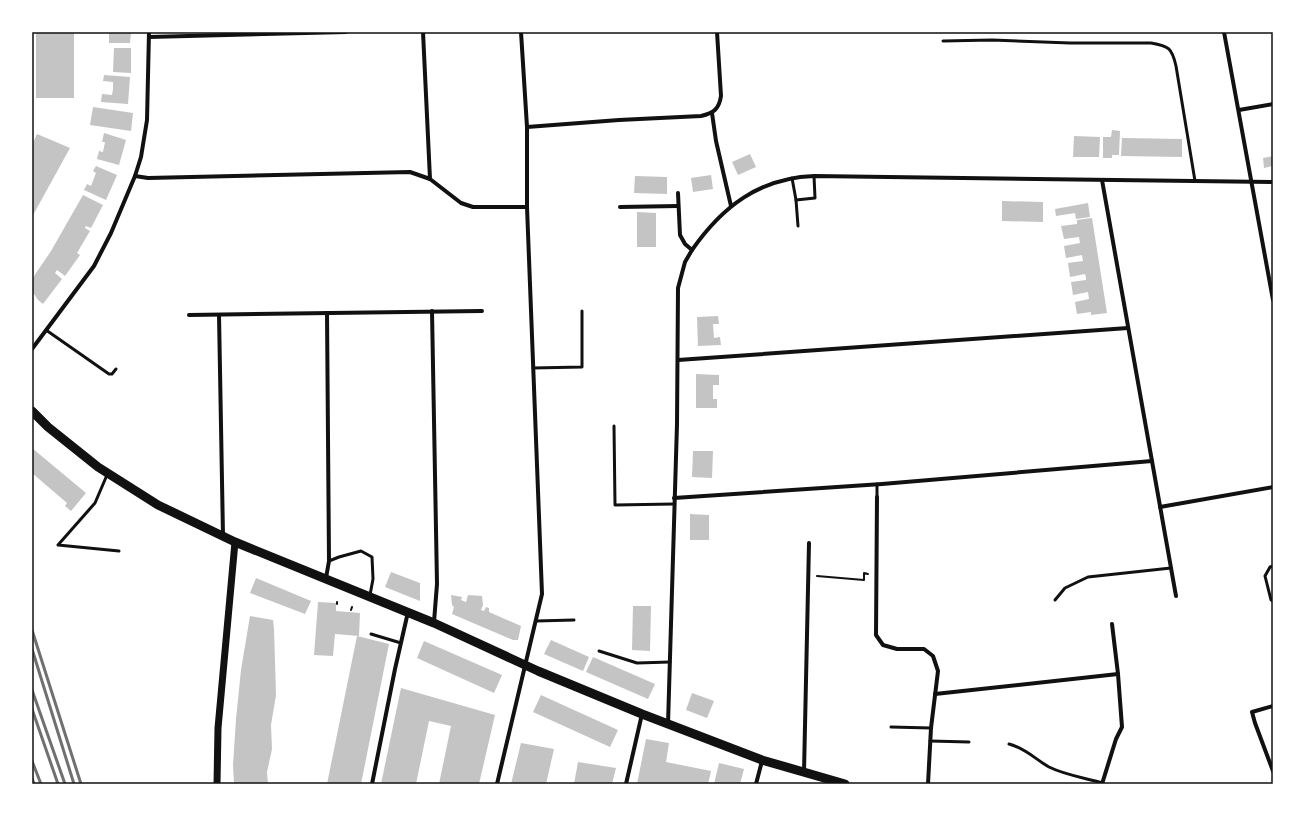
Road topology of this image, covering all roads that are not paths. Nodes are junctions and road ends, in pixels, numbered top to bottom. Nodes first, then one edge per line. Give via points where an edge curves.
1 (149, 32) edge
2 (346, 32) edge
3 (423, 32) edge
4 (521, 32) edge
5 (717, 32) edge
6 (1224, 32) edge
7 (149, 37) junction
8 (943, 41) dead end
9 (1273, 104) edge
10 (1239, 110) junction
11 (712, 113) junction
12 (527, 127) junction
13 (135, 176) junction
14 (814, 176) junction
15 (792, 178) junction
16 (430, 179) junction
17 (1102, 180) junction
18 (1194, 181) junction
19 (1252, 182) junction
20 (1273, 182) edge
21 (678, 192) dead end
22 (796, 200) junction
23 (678, 206) junction
24 (731, 206) junction
25 (527, 207) junction
26 (620, 207) dead end
27 (798, 226) dead end
28 (692, 250) junction
29 (1273, 300) edge
30 (432, 311) junction
31 (482, 311) dead end
32 (582, 311) dead end
33 (327, 313) junction
34 (189, 315) dead end
35 (218, 315) junction
36 (1128, 328) junction
37 (46, 330) junction
38 (32, 349) edge
39 (678, 360) junction
40 (533, 368) junction
41 (116, 369) dead end
42 (32, 411) edge
43 (614, 426) dead end
44 (1152, 461) junction
45 (108, 474) junction
46 (877, 484) junction
47 (1273, 487) edge
48 (674, 498) junction
49 (877, 498) joint
50 (674, 504) junction
51 (1160, 508) junction
52 (223, 536) junction
53 (235, 542) junction
54 (809, 543) dead end
55 (119, 551) dead end
56 (329, 561) junction
57 (1273, 566) edge
58 (1171, 568) junction
59 (326, 580) junction
60 (1176, 596) dead end
61 (370, 597) junction
62 (1055, 600) dead end
63 (1273, 601) edge
64 (408, 612) junction
65 (574, 620) dead end
66 (536, 621) junction
67 (434, 623) junction
68 (1112, 624) dead end
69 (371, 634) dead end
70 (401, 643) junction
71 (600, 651) dead end
72 (670, 662) junction
73 (525, 664) junction
74 (1118, 674) junction
75 (935, 694) junction
76 (1273, 706) edge
77 (642, 714) junction
78 (668, 724) junction
79 (890, 727) dead end
80 (931, 728) junction
81 (930, 741) junction
82 (969, 742) dead end
83 (1009, 744) dead end
84 (762, 760) junction
85 (1273, 771) edge
86 (804, 772) junction
87 (1103, 783) edge
88 (217, 784) edge
89 (372, 784) edge
90 (497, 784) edge
91 (626, 784) edge
92 (756, 784) edge
93 (845, 784) edge
94 (928, 784) edge

1 - 7 street
2 - 7 street
3 - 16 street
4 - 12 street
5 - 11 street via 721,96 720,104
6 - 10 street
7 - 13 street via 146,120 141,157
8 - 18 lane via 1151,43 1169,48 1176,66
9 - 10 street
10 - 19 street
11 - 12 street via 701,116
11 - 24 street
12 - 25 street
13 - 16 street via 148,178 410,172
13 - 37 street via 94,266
14 - 15 street
14 - 17 street
14 - 22 lane via 815,198
15 - 22 lane
15 - 24 street via 761,188
16 - 25 street via 461,202 473,207
17 - 18 street
17 - 36 street
18 - 19 street
19 - 20 street
19 - 29 street
21 - 23 street
22 - 27 lane
23 - 26 street
23 - 28 street via 680,235
24 - 28 street
25 - 40 street
28 - 39 street via 685,262 678,288
30 - 31 street
30 - 33 street
30 - 67 street via 437,584
32 - 40 lane via 582,367
33 - 35 street
33 - 56 street
34 - 35 street
35 - 52 street
36 - 39 street
36 - 44 street
37 - 38 street
37 - 41 lane via 109,374
39 - 48 street
40 - 66 street via 542,594
42 - 45 main road via 48,428
43 - 50 lane via 615,505
44 - 46 street
44 - 51 street
45 - 52 main road via 158,505
45 - 55 lane via 95,503 58,545
46 - 48 street
46 - 49 lane
47 - 51 street
48 - 50 street
49 - 75 street via 876,635 883,644 897,649 924,649 933,656 938,671
50 - 72 street
51 - 58 street
52 - 53 main road
53 - 59 main road
53 - 88 street via 218,728
54 - 86 street
56 - 59 street
56 - 61 lane via 360,551 372,557 374,579
57 - 63 lane via 1265,576
58 - 60 street
58 - 62 lane via 1088,577 1065,588
59 - 61 main road
61 - 64 main road
64 - 67 main road
64 - 70 street
65 - 66 lane
66 - 73 street
67 - 73 main road
68 - 74 street
69 - 70 lane
70 - 89 street
71 - 72 lane via 636,663
72 - 78 street
73 - 77 main road
73 - 90 street
74 - 75 street
74 - 87 street via 1122,727
75 - 80 street
76 - 85 street via 1252,712
77 - 78 main road
77 - 91 street
78 - 84 main road
79 - 80 lane
80 - 81 street
81 - 82 lane
81 - 94 street
83 - 87 lane via 1020,747 1061,772
84 - 86 main road
84 - 92 street
86 - 93 main road

